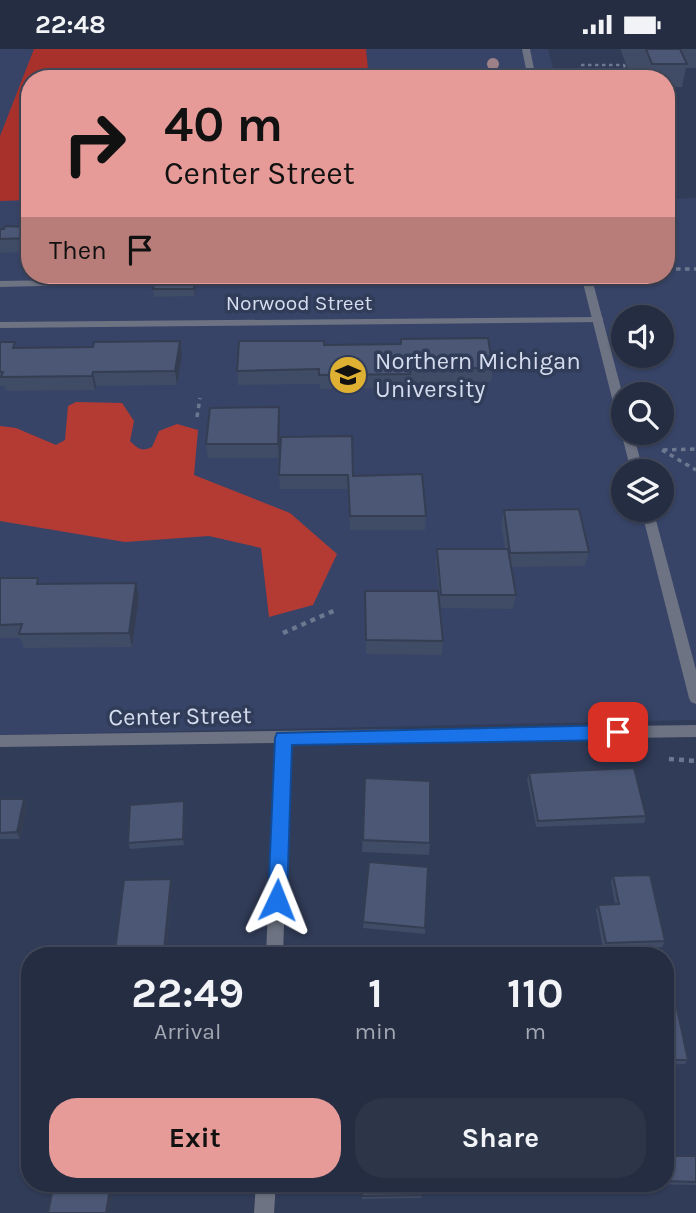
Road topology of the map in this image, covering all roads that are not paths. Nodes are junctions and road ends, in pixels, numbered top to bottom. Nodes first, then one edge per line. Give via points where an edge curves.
1 (526, 49) edge
2 (530, 70) edge
3 (0, 284) edge
4 (21, 284) edge
5 (588, 284) edge
6 (598, 320) junction
7 (0, 325) edge
8 (614, 382) edge
9 (650, 522) edge
10 (696, 698) edge
11 (696, 731) edge
12 (284, 738) junction
13 (0, 741) edge
14 (275, 947) edge
15 (265, 1192) edge
16 (264, 1213) edge

1 - 2 street
3 - 4 street
5 - 6 street
6 - 7 street, Norwood Street
6 - 8 street
9 - 10 street
11 - 12 street, Center Street
12 - 13 street, Center Street
12 - 14 street
15 - 16 street

